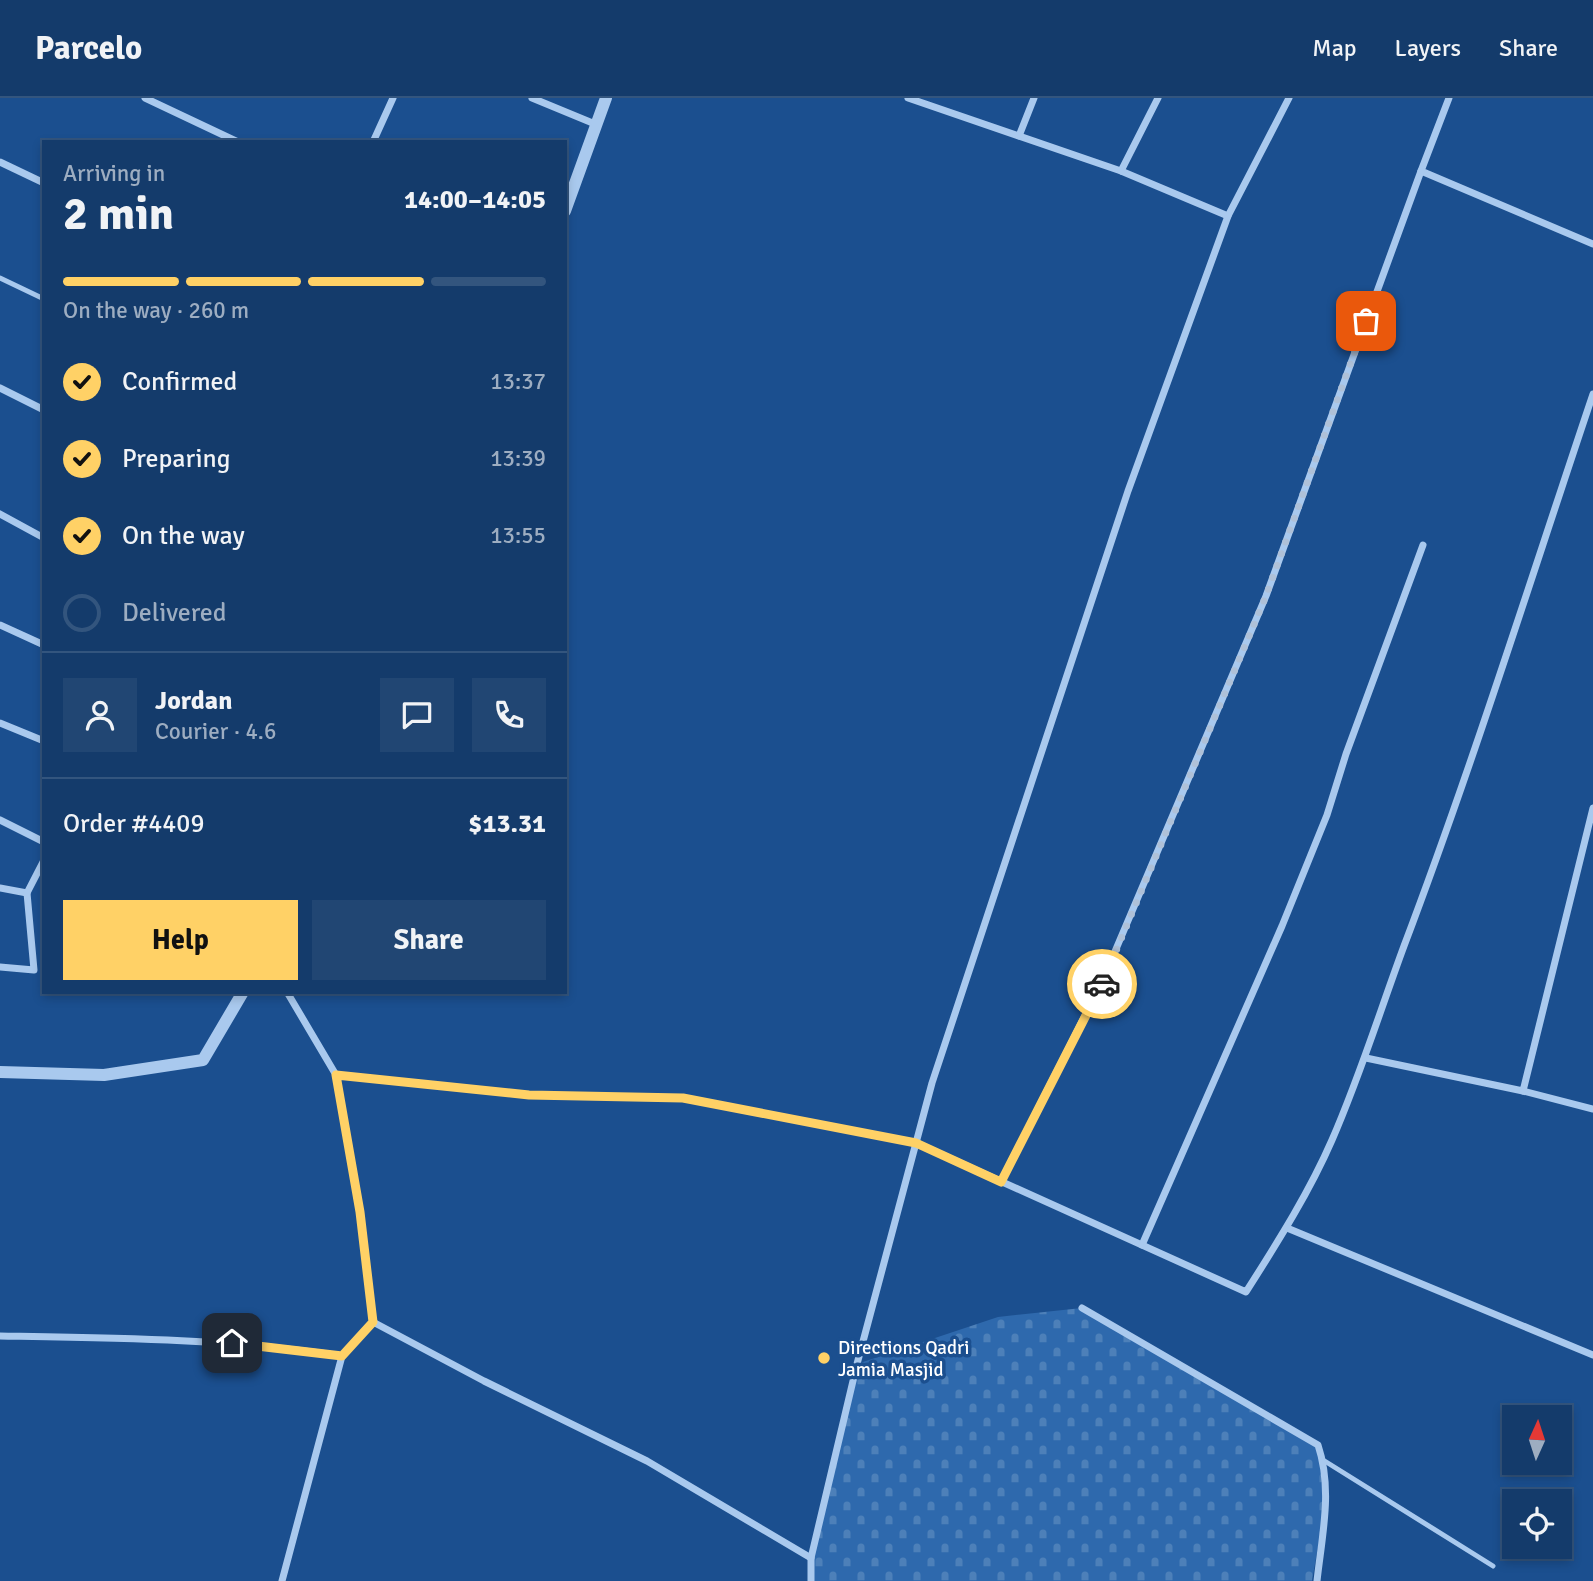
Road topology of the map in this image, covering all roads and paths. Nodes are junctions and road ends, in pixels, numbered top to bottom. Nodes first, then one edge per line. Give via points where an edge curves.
1 (145, 98) edge
2 (393, 98) edge
3 (532, 98) edge
4 (606, 98) edge
5 (908, 98) edge
6 (1034, 98) edge
7 (1158, 98) edge
8 (1289, 98) edge
9 (1449, 98) edge
10 (595, 124) junction
11 (1019, 136) junction
12 (234, 140) edge
13 (374, 140) edge
14 (0, 162) edge
15 (1121, 171) junction
16 (1421, 171) junction
17 (42, 182) edge
18 (567, 205) edge
19 (1228, 216) junction
20 (1593, 244) edge
21 (0, 278) edge
22 (42, 298) edge
23 (0, 388) edge
24 (1593, 394) edge
25 (42, 410) edge
26 (0, 514) edge
27 (42, 537) edge
28 (1423, 545) dead end
29 (0, 625) edge
30 (42, 644) edge
31 (0, 723) edge
32 (42, 740) edge
33 (1593, 808) edge
34 (0, 820) edge
35 (42, 841) edge
36 (42, 864) edge
37 (0, 888) edge
38 (27, 893) junction
39 (0, 967) edge
40 (242, 994) edge
41 (288, 994) edge
42 (1366, 1058) junction
43 (0, 1072) edge
44 (336, 1075) junction
45 (1523, 1091) junction
46 (1593, 1109) edge
47 (916, 1143) junction
48 (1001, 1182) junction
49 (1287, 1228) junction
50 (1142, 1245) junction
51 (1082, 1308) dead end
52 (373, 1322) junction
53 (0, 1336) edge
54 (1593, 1355) edge
55 (342, 1356) junction
56 (1323, 1460) junction
57 (811, 1558) junction
58 (1493, 1566) dead end
59 (282, 1581) edge
60 (811, 1581) edge
61 (1317, 1581) edge

1 - 12 street
2 - 13 street
3 - 10 street
4 - 10 street
5 - 11 street
6 - 11 street
7 - 15 street
8 - 19 street
9 - 16 street
10 - 18 street
11 - 15 street
14 - 17 street
15 - 19 street
16 - 20 street
16 - 48 street via 1261,609 1102,982
19 - 47 street via 1128,491
21 - 22 lane
23 - 25 street
24 - 42 street
26 - 27 street
28 - 50 street via 1327,815
29 - 30 street
31 - 32 street
33 - 45 street
34 - 35 street
36 - 38 street
37 - 38 street
38 - 39 street via 34,970
40 - 43 street via 203,1060 104,1075
41 - 44 street
42 - 45 street
42 - 49 street via 1331,1142
44 - 47 street via 529,1095 683,1098
44 - 52 street
45 - 46 street
47 - 48 street
47 - 57 street
48 - 50 street
49 - 50 street via 1246,1292
49 - 54 street
51 - 56 street via 1318,1445
52 - 55 street
52 - 57 street via 647,1461
53 - 55 street via 258,1345
55 - 59 street
56 - 58 lane
56 - 61 street via 1327,1495
57 - 60 street

